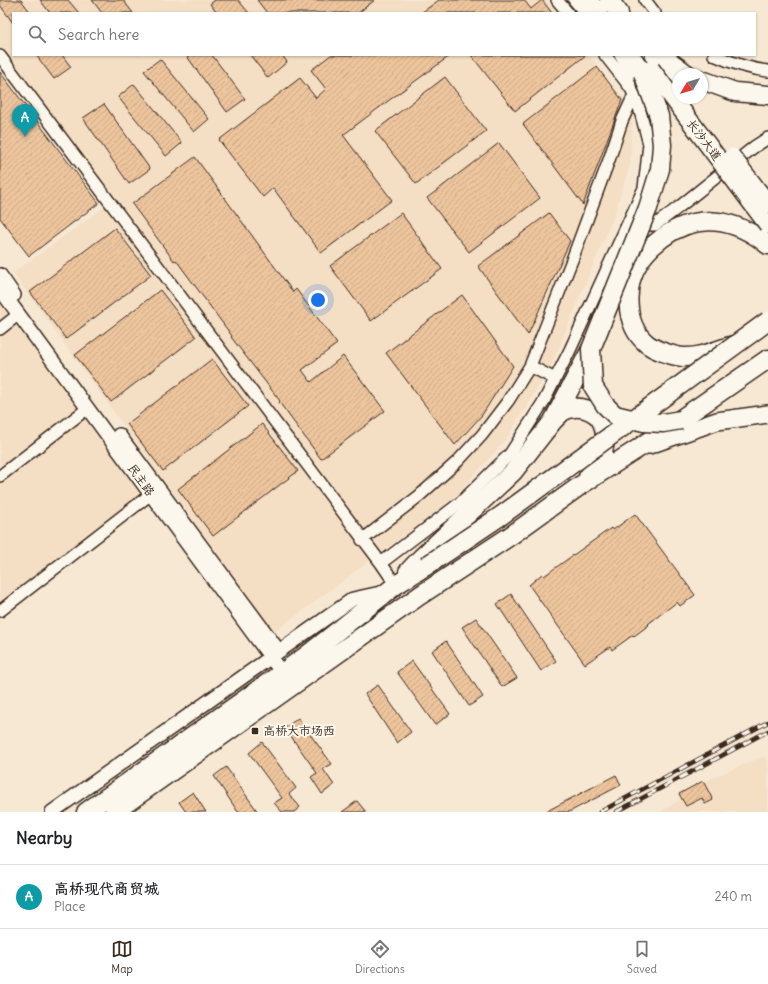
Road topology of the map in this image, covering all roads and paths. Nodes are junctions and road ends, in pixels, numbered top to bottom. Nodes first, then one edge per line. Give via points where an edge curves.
1 (557, 0) edge
2 (645, 0) edge
3 (589, 6) edge
4 (567, 12) edge
5 (616, 12) edge
6 (655, 12) edge
7 (0, 56) edge
8 (606, 56) edge
9 (621, 56) edge
10 (633, 56) edge
11 (641, 56) edge
12 (716, 56) edge
13 (652, 63) edge
14 (672, 69) edge
15 (768, 70) edge
16 (672, 81) edge
17 (708, 82) edge
18 (632, 91) junction
19 (768, 95) edge
20 (691, 104) edge
21 (768, 138) edge
22 (768, 204) edge
23 (768, 225) edge
24 (626, 226) junction
25 (768, 245) edge
26 (0, 275) edge
27 (0, 289) edge
28 (19, 314) junction
29 (768, 321) edge
30 (0, 329) edge
31 (738, 343) junction
32 (591, 349) junction
33 (768, 359) edge
34 (530, 366) junction
35 (554, 379) junction
36 (88, 408) junction
37 (768, 414) edge
38 (681, 420) junction
39 (553, 421) junction
40 (639, 448) junction
41 (0, 476) edge
42 (581, 485) junction
43 (151, 494) junction
44 (362, 540) junction
45 (424, 561) junction
46 (381, 563) junction
47 (392, 588) junction
48 (0, 611) edge
49 (275, 654) junction
50 (282, 673) junction
51 (52, 812) edge
52 (86, 812) edge
53 (114, 812) edge

1 - 4 street
2 - 6 street
3 - 5 highway
7 - 44 street
8 - 18 street
9 - 18 street
10 - 13 highway
11 - 13 main road, 长沙大道
12 - 15 street via 754,70
13 - 14 highway
13 - 16 main road
13 - 23 main road, 长沙大道, bridge
13 - 32 highway, bridge via 662,145 660,169 648,208
17 - 19 highway via 735,92
18 - 24 street via 649,144 644,188
18 - 34 street via 572,260
20 - 22 main road, bridge
21 - 24 street via 754,146 654,225
24 - 35 street via 570,350
25 - 31 highway, bridge via 741,228 722,222 703,221 686,224 655,243 639,262 632,277 628,294 629,308 635,330 647,344 666,353 683,357 700,356
26 - 49 street, 民主路
27 - 28 street, 民主路
28 - 30 street
28 - 36 street, 民主路
29 - 31 highway, bridge
31 - 45 highway, bridge via 502,515
32 - 38 highway, bridge via 593,386 615,415 644,422 663,423
32 - 39 highway
33 - 38 highway
34 - 35 street
34 - 44 street via 482,435 458,460 419,496
35 - 46 street via 544,401 510,454 460,503
36 - 41 street
36 - 43 street, 民主路
37 - 40 main road via 717,421
38 - 40 highway
39 - 42 highway via 563,412 582,407 598,415 603,425 603,451 599,463
39 - 45 highway via 513,472
40 - 42 highway
42 - 53 highway
43 - 48 street
43 - 49 street, 民主路
44 - 46 street
45 - 47 highway
46 - 47 street
47 - 49 street via 353,598
47 - 50 highway
49 - 50 street, 民主路
49 - 51 street
50 - 52 highway

